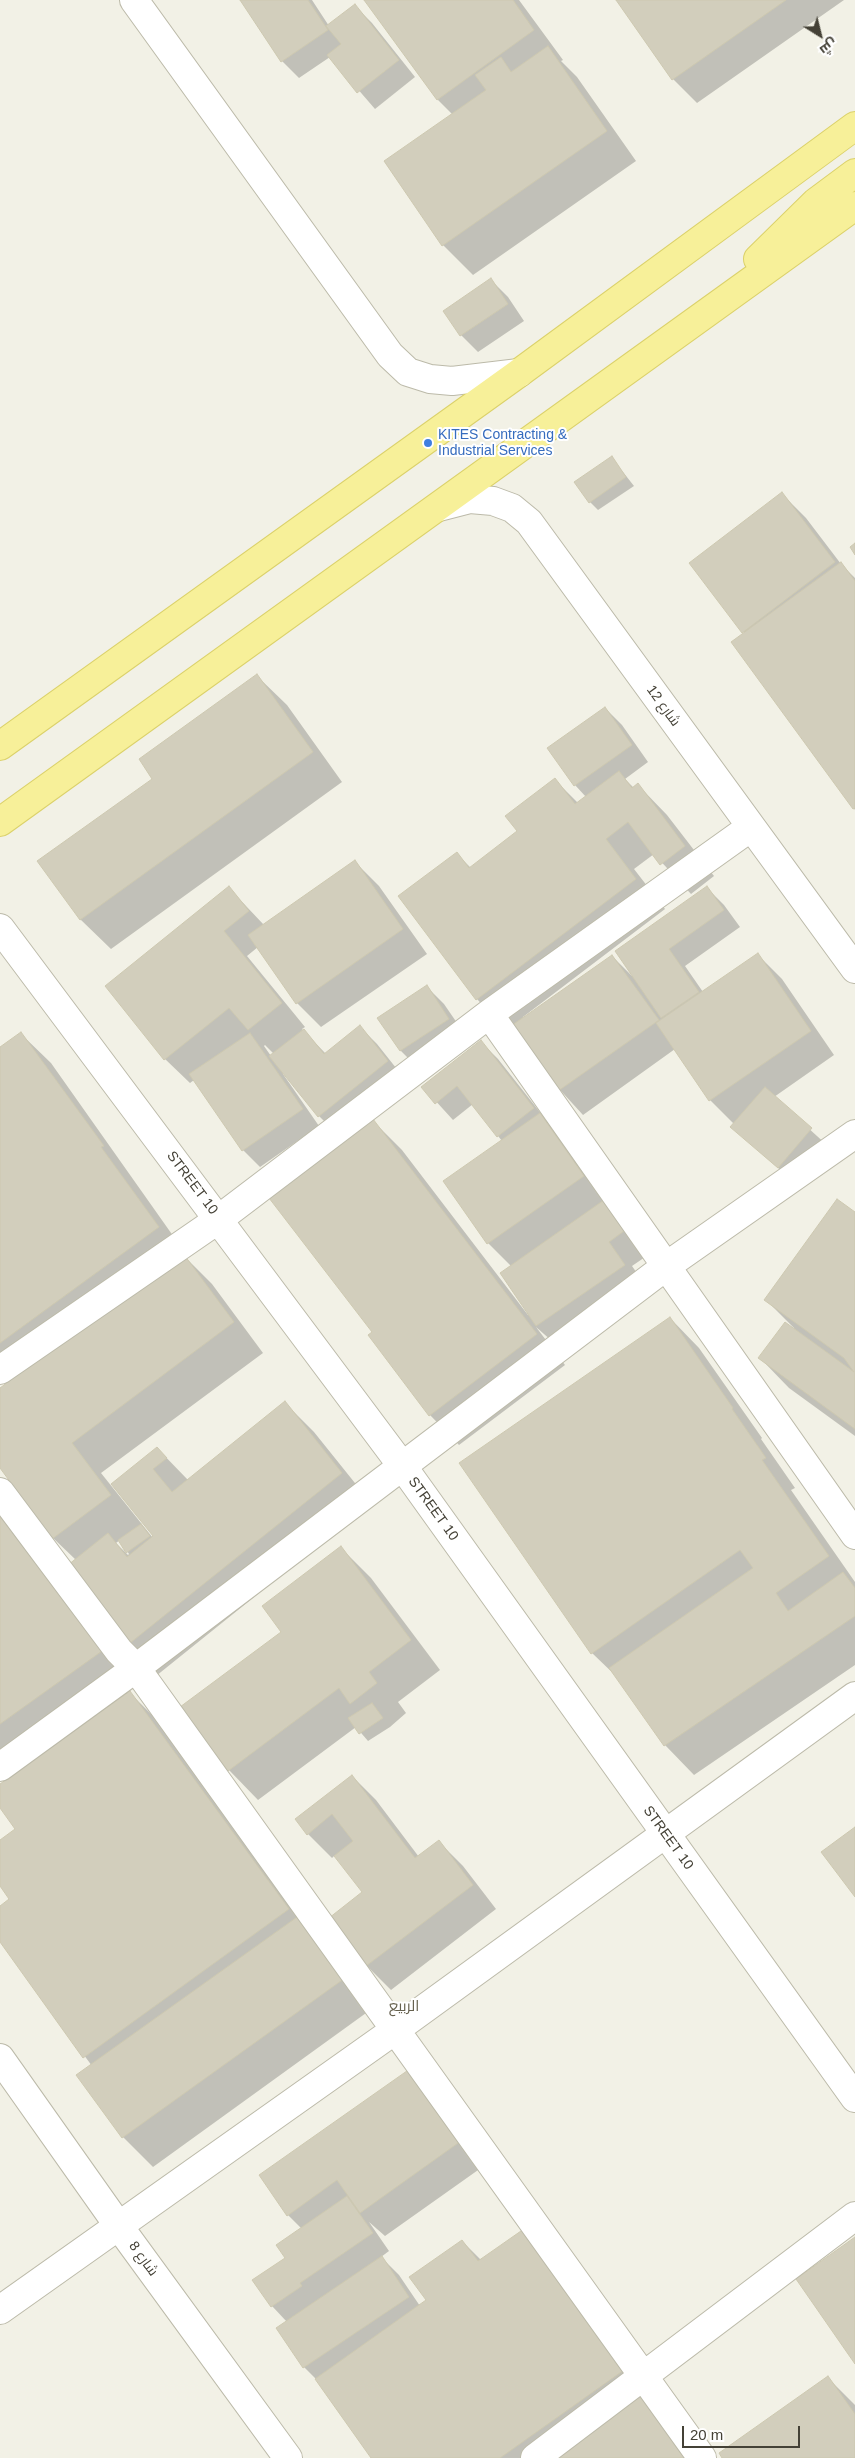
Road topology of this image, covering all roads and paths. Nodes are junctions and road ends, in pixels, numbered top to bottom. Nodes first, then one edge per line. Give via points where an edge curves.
1 (134, 0) edge
2 (855, 126) edge
3 (855, 173) edge
4 (855, 206) edge
5 (695, 321) junction
6 (518, 373) junction
7 (439, 507) junction
8 (0, 746) edge
9 (0, 822) edge
10 (751, 827) junction
11 (0, 928) edge
12 (855, 969) edge
13 (489, 1014) junction
14 (855, 1134) edge
15 (218, 1219) junction
16 (665, 1267) junction
17 (0, 1370) edge
18 (403, 1467) junction
19 (0, 1492) edge
20 (855, 1535) edge
21 (136, 1668) junction
22 (855, 1696) edge
23 (0, 1767) edge
24 (665, 1835) junction
25 (396, 2030) junction
26 (0, 2058) edge
27 (855, 2098) edge
28 (855, 2216) edge
29 (118, 2225) junction
30 (0, 2310) edge
31 (643, 2376) junction
32 (288, 2458) edge
33 (535, 2458) edge
34 (702, 2458) edge

1 - 6 street via 390,356 408,372 430,379 452,381
2 - 6 main road
3 - 5 main road via 816,202
4 - 5 main road
5 - 7 main road
6 - 8 main road
7 - 9 main road
7 - 10 street, شارع 12 via 470,498 493,501 512,508 529,522
10 - 12 street, شارع 12
10 - 13 street
11 - 15 street, STREET 10
13 - 15 street
13 - 16 street
14 - 16 street
15 - 17 street
15 - 18 street, STREET 10
16 - 18 street
16 - 20 street
18 - 21 street
18 - 24 street, STREET 10
19 - 21 street via 119,1652
21 - 23 street
21 - 25 street
22 - 24 street
24 - 25 street
24 - 27 street, STREET 10
25 - 29 street
25 - 31 street
26 - 29 street, شارع 8
28 - 31 street
29 - 30 street
29 - 32 street, شارع 8
31 - 33 street
31 - 34 street

